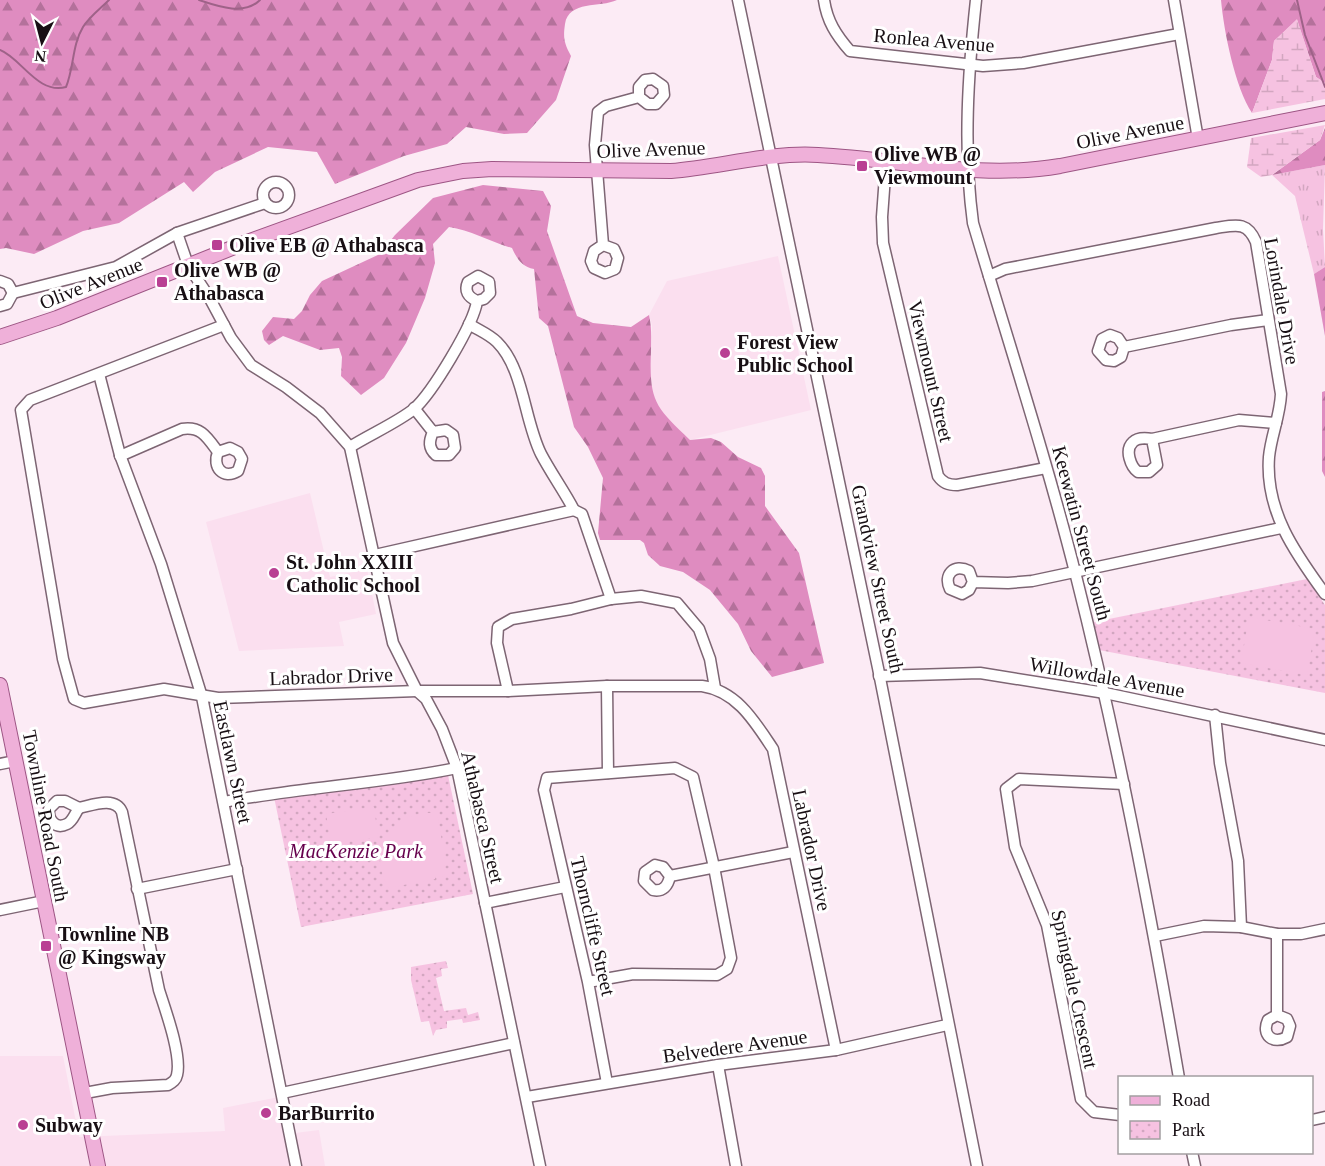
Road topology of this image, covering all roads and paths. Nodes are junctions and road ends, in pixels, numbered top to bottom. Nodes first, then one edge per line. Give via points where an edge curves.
1 (738, 0) edge
2 (824, 0) edge
3 (976, 0) edge
4 (1174, 0) edge
5 (1179, 34) junction
6 (969, 64) junction
7 (639, 97) dead end
8 (1325, 113) edge
9 (1198, 139) junction
10 (771, 158) junction
11 (886, 162) junction
12 (598, 171) junction
13 (968, 171) junction
14 (266, 203) dead end
15 (177, 233) junction
16 (603, 245) dead end
17 (188, 265) junction
18 (989, 276) junction
19 (0, 281) edge
20 (13, 293) junction
21 (477, 301) dead end
22 (0, 306) edge
23 (1268, 320) junction
24 (469, 324) junction
25 (224, 326) junction
26 (0, 338) edge
27 (1124, 347) dead end
28 (99, 374) junction
29 (414, 408) junction
30 (1276, 423) junction
31 (433, 432) dead end
32 (1152, 439) dead end
33 (350, 447) junction
34 (218, 452) dead end
35 (120, 456) junction
36 (1046, 468) junction
37 (574, 510) junction
38 (1281, 528) junction
39 (375, 555) junction
40 (1076, 574) junction
41 (973, 582) dead end
42 (1325, 594) edge
43 (611, 599) junction
44 (879, 676) junction
45 (0, 685) edge
46 (607, 686) junction
47 (715, 688) junction
48 (417, 691) junction
49 (508, 691) junction
50 (1105, 693) junction
51 (202, 697) junction
52 (1215, 715) junction
53 (1325, 740) edge
54 (15, 760) junction
55 (0, 764) edge
56 (457, 768) junction
57 (608, 773) junction
58 (1124, 784) junction
59 (224, 802) junction
60 (79, 808) dead end
61 (793, 852) junction
62 (714, 867) junction
63 (237, 869) junction
64 (670, 876) dead end
65 (565, 887) junction
66 (137, 889) junction
67 (44, 901) junction
68 (485, 903) junction
69 (0, 910) edge
70 (1241, 927) junction
71 (1325, 929) edge
72 (1277, 934) junction
73 (1155, 936) junction
74 (588, 982) junction
75 (1277, 1015) dead end
76 (947, 1024) junction
77 (514, 1042) junction
78 (836, 1050) junction
79 (718, 1065) junction
80 (1179, 1076) edge
81 (607, 1083) junction
82 (85, 1093) junction
83 (282, 1093) junction
84 (527, 1097) junction
85 (1118, 1115) edge
86 (98, 1166) edge
87 (296, 1166) edge
88 (540, 1166) edge
89 (736, 1166) edge
90 (977, 1166) edge

1 - 10 street, Grandview Street South
2 - 6 street, Ronlea Avenue via 834,33 850,51
3 - 6 street, Keewatin Street South
4 - 5 street
5 - 6 street, Ronlea Avenue via 1023,63
5 - 9 street
6 - 13 street, Keewatin Street South
7 - 12 street via 598,112
8 - 9 main road, Olive Avenue
9 - 13 main road, Olive Avenue via 1047,168
10 - 11 main road, Olive Avenue via 817,155
10 - 12 main road, Olive Avenue via 671,171
10 - 44 street, Grandview Street South
11 - 13 main road, Olive Avenue
11 - 36 street, Viewmount Street via 883,243 938,476 957,485
12 - 16 street
12 - 17 main road, Olive Avenue via 492,169 418,180
13 - 18 street, Keewatin Street South via 974,223
14 - 15 street
15 - 17 street, Athabasca Street
15 - 20 street via 116,267
17 - 25 street, Athabasca Street
17 - 26 main road, Olive Avenue
18 - 23 street, Lorindale Drive via 1005,269 1240,225 1251,231 1256,242
18 - 36 street, Keewatin Street South
19 - 20 street
20 - 22 street via 7,304
21 - 24 street
23 - 27 street
23 - 30 street, Lorindale Drive via 1281,394
24 - 29 street via 435,384
24 - 37 street via 488,334 512,365 541,453
25 - 28 street, Labrador Drive
25 - 33 street, Athabasca Street via 251,365 320,413
28 - 35 street, Eastlawn Street
28 - 51 street, Labrador Drive via 30,400 21,410 63,659 74,699 84,703 164,689
29 - 31 street
29 - 33 street
30 - 32 street via 1239,420
30 - 38 street, Lorindale Drive via 1268,475
33 - 39 street, Athabasca Street
34 - 35 street via 192,427
35 - 51 street, Eastlawn Street via 161,564
36 - 40 street, Keewatin Street South
37 - 39 street
37 - 43 street via 582,514
38 - 40 street
38 - 42 street, Lorindale Drive
39 - 48 street, Athabasca Street via 393,643
40 - 41 street via 1008,583
40 - 50 street, Keewatin Street South
43 - 47 street via 641,596 677,603 699,629 711,659
43 - 49 street via 512,619 498,627
44 - 50 street, Willowdale Avenue via 980,673
44 - 76 street, Grandview Street South
45 - 54 main road, Townline Road South
46 - 47 street, Labrador Drive
46 - 49 street, Labrador Drive
46 - 57 street
47 - 61 street, Labrador Drive via 746,711 773,749
48 - 49 street, Labrador Drive
48 - 51 street, Labrador Drive
48 - 56 street, Athabasca Street via 426,699 442,729
50 - 52 street, Willowdale Avenue
50 - 58 street, Keewatin Street South
51 - 59 street, Eastlawn Street
52 - 53 street, Willowdale Avenue
52 - 70 street via 1238,861
54 - 55 street
54 - 67 main road, Townline Road South
56 - 59 street
56 - 68 street, Athabasca Street
57 - 62 street via 675,768 693,777
57 - 65 street, Thorncliffe Street via 547,778 544,790
58 - 73 street, Keewatin Street South
58 - 85 street, Springdale Crescent via 1019,779 1006,789 1015,847 1047,925 1081,1099 1094,1112
59 - 63 street, Eastlawn Street
60 - 66 street via 106,803 119,806
61 - 62 street
61 - 78 street, Labrador Drive
62 - 64 street
62 - 74 street via 731,958 727,969 717,975 633,974
63 - 66 street
63 - 83 street, Eastlawn Street
65 - 68 street
65 - 74 street, Thorncliffe Street
66 - 82 street via 177,1059 177,1077 168,1085
67 - 69 street
67 - 82 main road, Townline Road South
68 - 77 street, Athabasca Street
70 - 72 street
70 - 73 street via 1204,926
71 - 72 street
72 - 75 street
73 - 80 street, Keewatin Street South
74 - 81 street, Thorncliffe Street
76 - 78 street, Belvedere Avenue
76 - 90 street, Grandview Street South
77 - 83 street
77 - 84 street, Athabasca Street
78 - 79 street, Belvedere Avenue
79 - 81 street, Belvedere Avenue
79 - 89 street
81 - 84 street, Belvedere Avenue
82 - 86 main road, Townline Road South
83 - 87 street, Eastlawn Street
84 - 88 street, Athabasca Street

